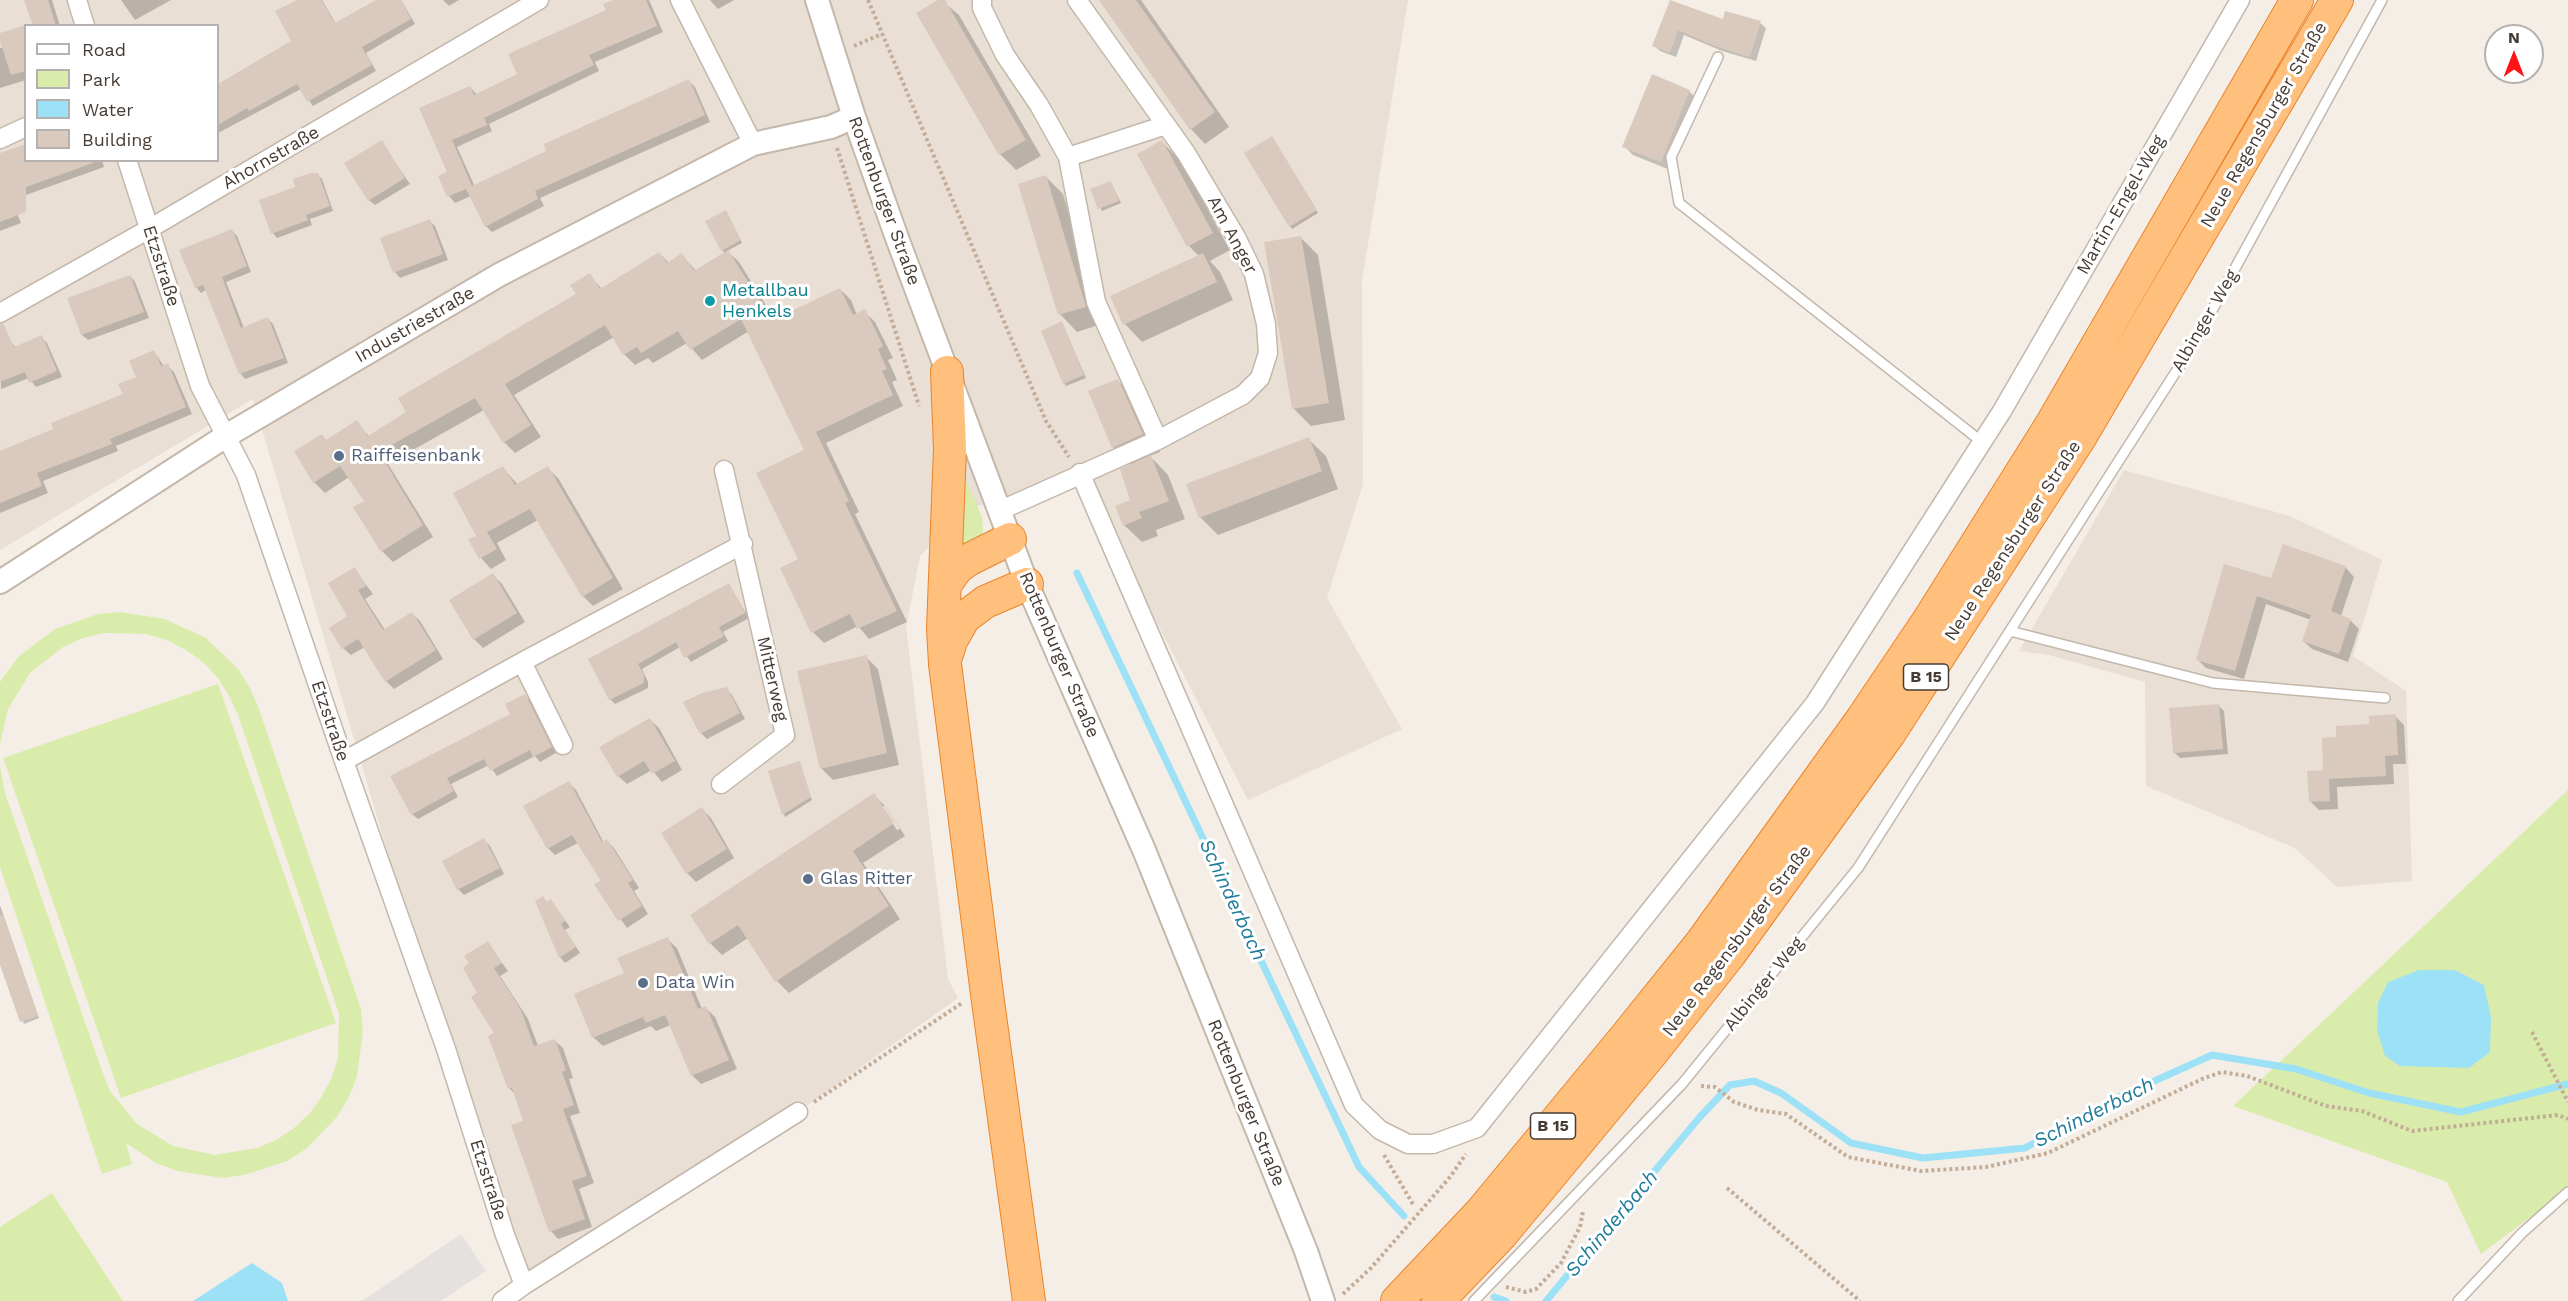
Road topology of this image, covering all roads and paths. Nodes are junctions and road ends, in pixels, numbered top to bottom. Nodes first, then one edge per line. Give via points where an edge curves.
1 (77, 0) edge
2 (539, 0) edge
3 (680, 0) edge
4 (817, 0) edge
5 (868, 0) edge
6 (982, 0) edge
7 (1077, 0) edge
8 (2240, 0) edge
9 (2297, 0) edge
10 (2337, 0) edge
11 (2382, 0) edge
12 (84, 24) edge
13 (882, 34) junction
14 (834, 55) junction
15 (1718, 57) dead end
16 (854, 117) junction
17 (1166, 125) junction
18 (24, 128) edge
19 (0, 139) edge
20 (753, 144) junction
21 (1068, 157) junction
22 (128, 162) edge
23 (149, 230) junction
24 (0, 313) edge
25 (947, 372) junction
26 (226, 436) junction
27 (1158, 440) junction
28 (1983, 442) junction
29 (724, 470) dead end
30 (1080, 473) junction
31 (999, 511) junction
32 (1010, 540) junction
33 (743, 544) junction
34 (0, 582) edge
35 (1027, 584) junction
36 (945, 585) junction
37 (2010, 631) junction
38 (522, 662) junction
39 (945, 664) junction
40 (2385, 698) dead end
41 (563, 745) dead end
42 (344, 761) junction
43 (721, 784) dead end
44 (966, 1000) dead end
45 (2532, 1032) dead end
46 (1715, 1087) dead end
47 (2568, 1101) edge
48 (798, 1112) joint
49 (2568, 1119) edge
50 (1477, 1128) junction
51 (1380, 1130) junction
52 (1583, 1188) junction
53 (1727, 1188) dead end
54 (2568, 1192) edge
55 (1414, 1206) dead end
56 (1500, 1284) dead end
57 (524, 1285) junction
58 (502, 1301) edge
59 (1029, 1301) edge
60 (1323, 1301) edge
61 (1336, 1301) edge
62 (1397, 1301) edge
63 (1438, 1301) edge
64 (1474, 1301) edge
65 (1860, 1301) edge
66 (2458, 1301) edge

1 - 12 street
2 - 23 street, Ahornstraße
3 - 20 street
4 - 14 street, Rottenburger Straße
5 - 13 path
6 - 21 street via 982,8 1005,55
7 - 17 street, Am Anger
8 - 28 street, Martin-Engel-Weg
9 - 62 highway, B 15 via 2050,425 1862,719 1708,934 1642,1017 1481,1212
10 - 63 highway, Neue Regensburger Straße / B 15 via 2081,436 1889,734 1804,854 1659,1045 1510,1225
11 - 37 lane, Albinger Weg via 2193,345
13 - 14 path
13 - 30 path via 1046,421
14 - 16 street, Rottenburger Straße
15 - 28 lane via 1671,157 1679,203
16 - 20 street, Industriestraße via 831,127
16 - 25 street, Rottenburger Straße
17 - 21 street
17 - 27 street, Am Anger via 1210,193 1254,274 1266,324 1268,353 1260,378 1243,395
18 - 19 street
20 - 26 street, Industriestraße via 499,275
21 - 27 street via 1096,302
22 - 23 street, Etzstraße
23 - 24 street, Ahornstraße
23 - 26 street, Etzstraße via 200,386
25 - 31 street, Rottenburger Straße
25 - 36 highway via 950,449
26 - 34 street, Industriestraße
26 - 42 street, Etzstraße via 246,475
27 - 30 street, Am Anger
28 - 50 street, Martin-Engel-Weg via 1815,703
29 - 33 street, Mitterweg
30 - 31 street, Am Anger
30 - 51 street via 1354,1105
31 - 32 street, Rottenburger Straße
32 - 35 street, Rottenburger Straße
32 - 36 highway via 968,560
33 - 38 street
33 - 43 street, Mitterweg via 785,735
35 - 39 highway via 985,602 964,618 951,641
35 - 60 street, Rottenburger Straße via 1144,850
36 - 39 highway
37 - 40 lane via 2213,683
37 - 52 lane, Albinger Weg via 1858,868 1682,1084
38 - 41 street
38 - 42 street
39 - 59 highway
42 - 57 street, Etzstraße
44 - 48 path
45 - 47 path
46 - 49 path via 1734,1102 1786,1113 1848,1157 1921,1171 1986,1167 2048,1153 2202,1078 2222,1072 2247,1076 2326,1106 2362,1111 2412,1131 2558,1115
48 - 57 street
50 - 51 street via 1433,1144 1408,1144
50 - 61 path via 1469,1150 1450,1177 1371,1268
51 - 55 path via 1376,1139
52 - 56 path via 1580,1227 1561,1263 1536,1289 1515,1291
52 - 64 lane, Albinger Weg
53 - 65 path
54 - 66 lane via 2522,1233
57 - 58 street

